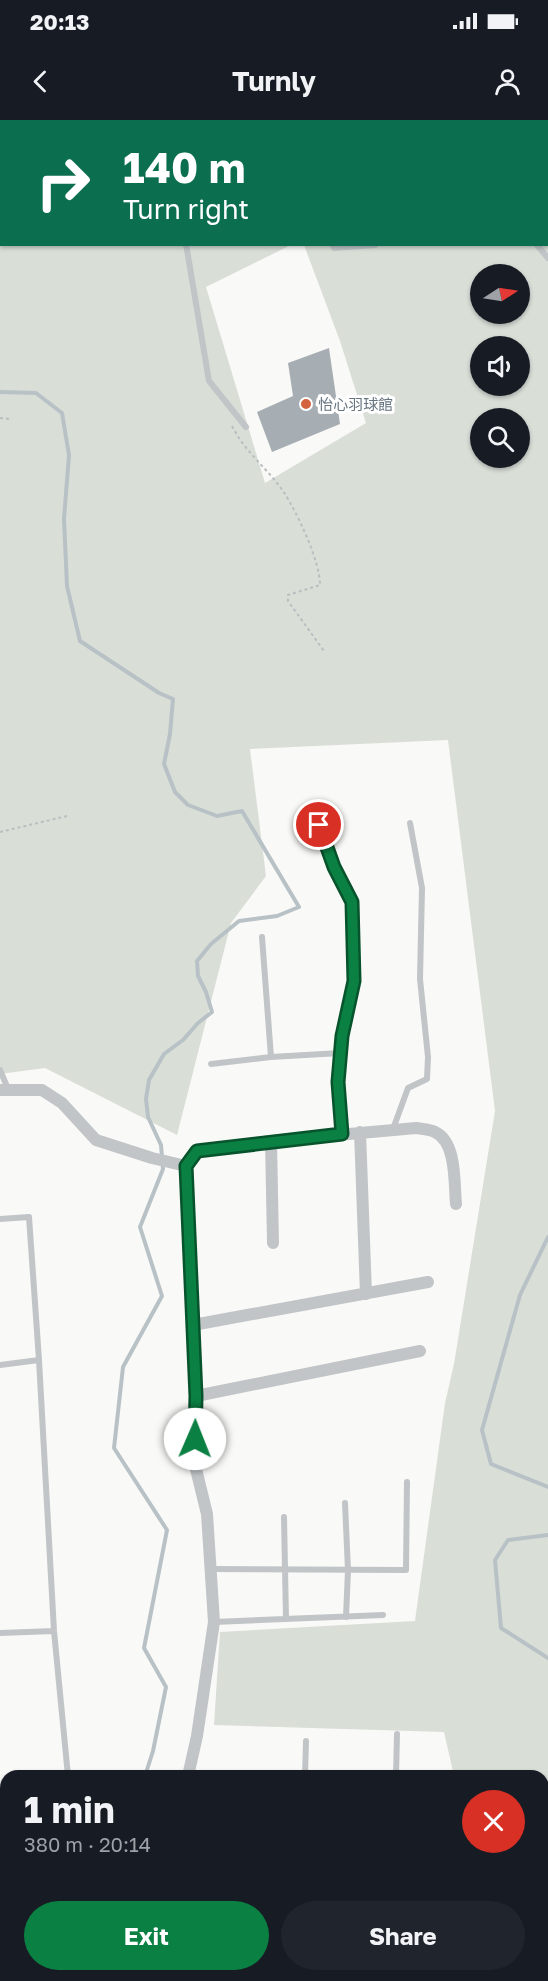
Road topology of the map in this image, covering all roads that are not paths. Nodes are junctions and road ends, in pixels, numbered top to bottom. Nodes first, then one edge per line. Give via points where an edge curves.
1 (186, 246) edge
2 (333, 246) edge
3 (354, 246) edge
4 (538, 246) edge
5 (548, 258) edge
6 (246, 427) dead end
7 (410, 823) dead end
8 (319, 825) dead end
9 (262, 937) dead end
10 (340, 1053) junction
11 (271, 1057) junction
12 (210, 1064) dead end
13 (0, 1070) edge
14 (4, 1090) edge
15 (393, 1129) junction
16 (360, 1132) junction
17 (342, 1134) junction
18 (271, 1141) junction
19 (186, 1166) junction
20 (456, 1204) dead end
21 (0, 1219) edge
22 (273, 1243) dead end
23 (428, 1282) dead end
24 (366, 1294) junction
25 (193, 1325) junction
26 (420, 1351) dead end
27 (39, 1360) junction
28 (0, 1365) edge
29 (196, 1396) junction
30 (407, 1482) dead end
31 (345, 1503) dead end
32 (284, 1517) dead end
33 (211, 1569) junction
34 (285, 1569) junction
35 (348, 1569) junction
36 (382, 1616) dead end
37 (346, 1617) junction
38 (286, 1619) junction
39 (214, 1622) junction
40 (54, 1631) junction
41 (0, 1634) edge
42 (397, 1734) dead end
43 (306, 1741) dead end
44 (67, 1770) edge
45 (189, 1770) edge
46 (305, 1770) edge
47 (396, 1770) edge

1 - 6 lane via 209,381
2 - 3 lane
4 - 5 lane
7 - 15 lane via 422,888 420,979 427,1079 408,1088
8 - 10 lane via 352,902 354,981
9 - 11 lane
10 - 11 lane
10 - 17 lane
11 - 12 lane
13 - 14 lane
14 - 19 street via 42,1090 62,1103 96,1140
15 - 16 street
15 - 20 street via 435,1132 447,1142 453,1160
16 - 17 street
16 - 24 street
17 - 18 street
18 - 19 street via 197,1151
18 - 22 street
19 - 25 street
21 - 27 lane via 29,1217
23 - 24 street
24 - 25 street
25 - 29 street
26 - 29 street
27 - 28 lane
27 - 40 lane
29 - 33 street via 195,1461 207,1514
30 - 35 lane via 406,1570
31 - 35 lane
32 - 34 lane
33 - 34 lane
33 - 39 street
34 - 35 lane
34 - 38 lane
35 - 37 lane
36 - 37 lane
37 - 38 lane
38 - 39 lane
39 - 45 street
40 - 41 lane
40 - 44 lane
42 - 47 lane
43 - 46 lane

